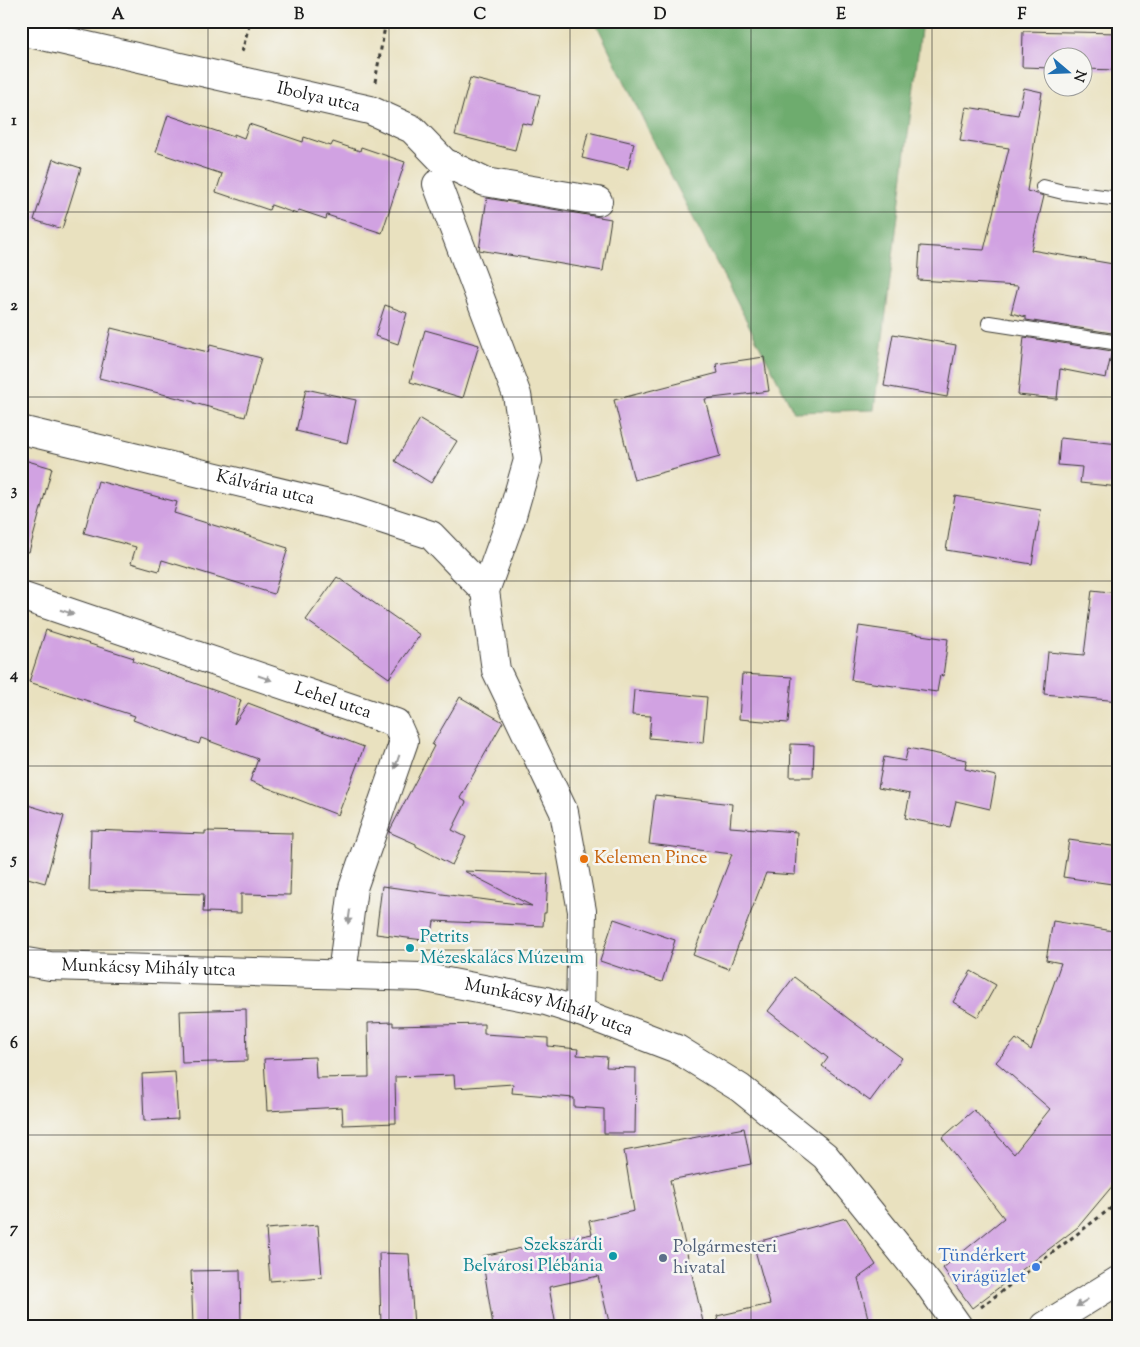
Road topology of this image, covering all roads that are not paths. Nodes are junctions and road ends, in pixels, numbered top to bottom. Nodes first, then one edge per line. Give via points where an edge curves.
1 (21, 31) edge
2 (437, 184) dead end
3 (1043, 187) dead end
4 (1119, 199) edge
5 (598, 201) dead end
6 (989, 323) dead end
7 (1119, 343) edge
8 (21, 430) edge
9 (485, 592) junction
10 (21, 596) edge
11 (21, 961) edge
12 (342, 974) junction
13 (580, 1012) junction
14 (1119, 1280) edge
15 (958, 1325) edge
16 (1046, 1326) edge

1 - 5 street, Ibolya utca via 370,110 412,129 444,162 484,182
2 - 9 street via 517,395 528,460
3 - 4 lane
6 - 7 lane
8 - 9 street, Kálvária utca via 354,510 431,535
9 - 13 street via 496,670 564,812 582,912
10 -> 12 street, Lehel utca via 396,724 404,741 353,888
11 - 12 street, Munkácsy Mihály utca via 50,966
12 - 13 street, Munkácsy Mihály utca via 421,977 546,1001
13 - 15 street, Munkácsy Mihály utca via 677,1049 740,1088 825,1156
14 -> 16 street

